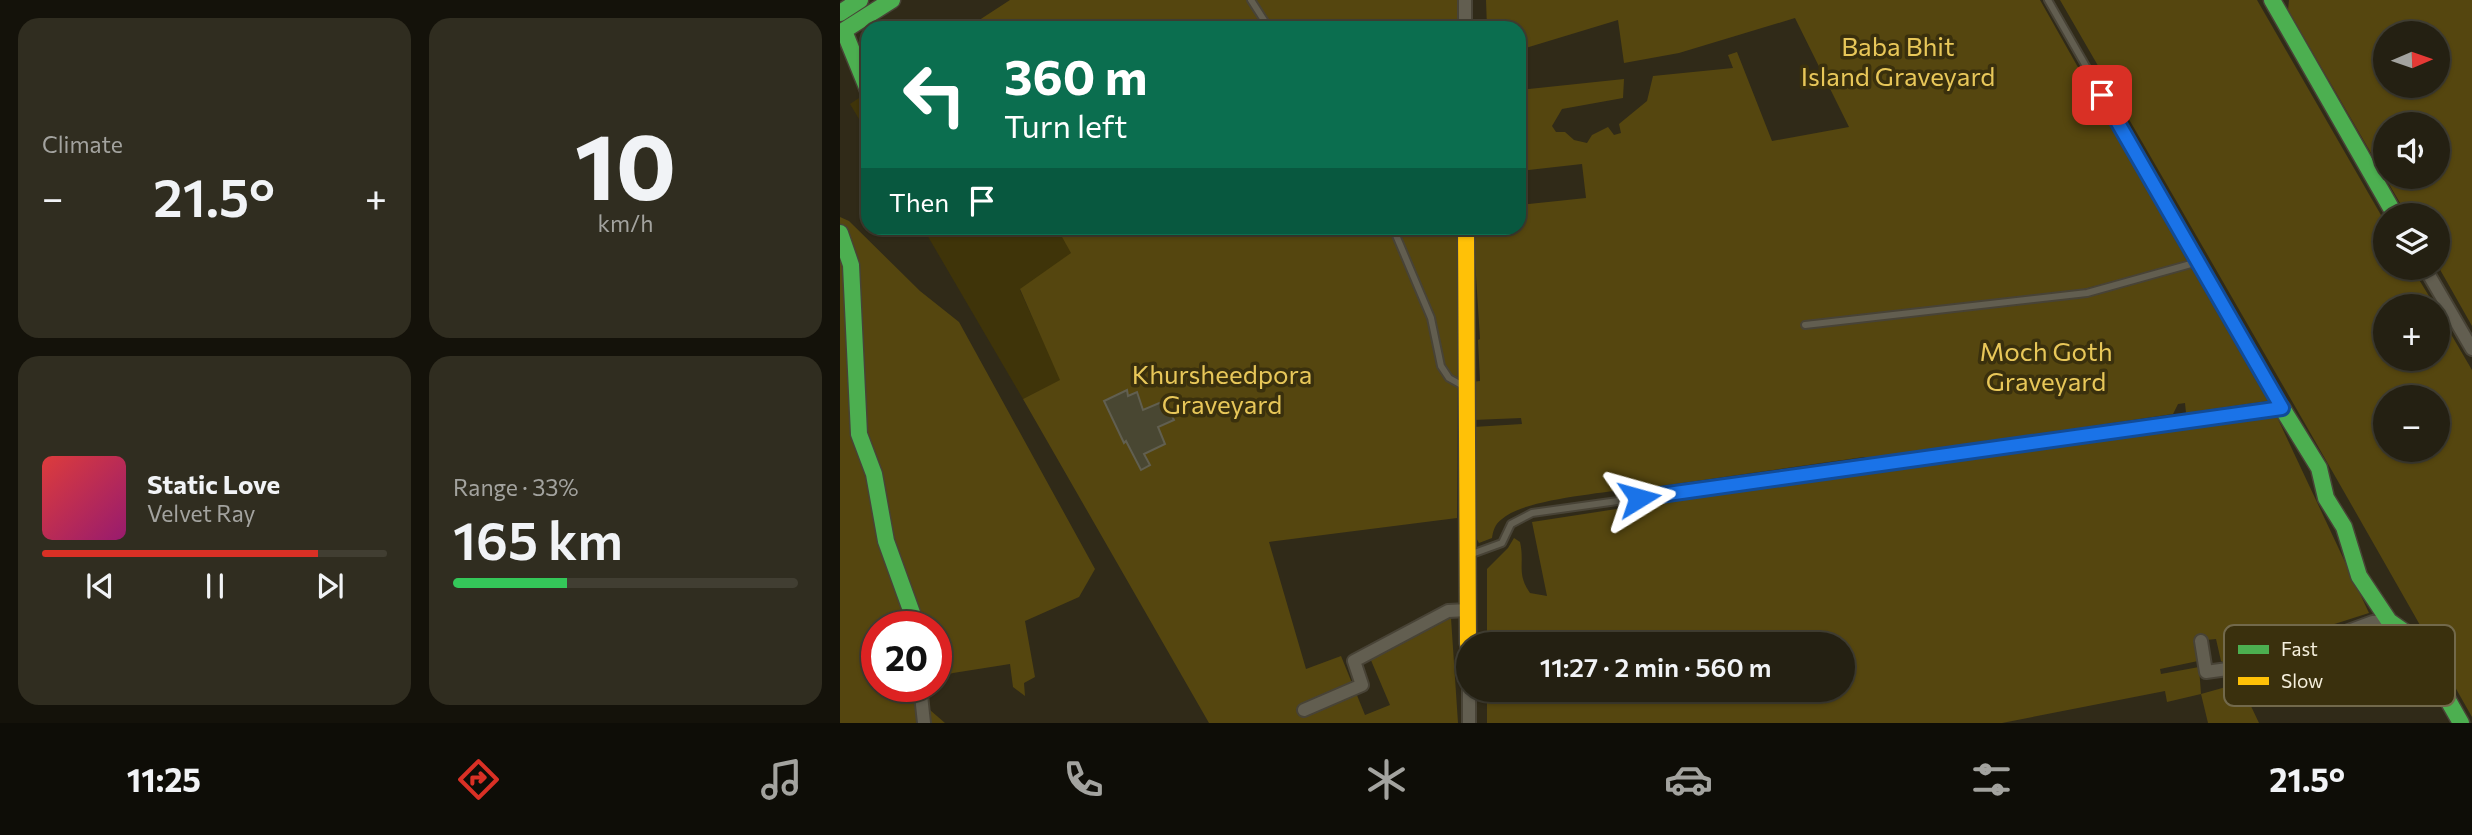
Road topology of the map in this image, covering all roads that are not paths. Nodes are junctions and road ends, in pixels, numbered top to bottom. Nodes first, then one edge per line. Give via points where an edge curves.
1 (860, 0) edge
2 (892, 0) edge
3 (1251, 0) edge
4 (1465, 0) edge
5 (2048, 0) edge
6 (2272, 0) edge
7 (840, 13) edge
8 (1264, 21) edge
9 (1465, 21) edge
10 (842, 32) edge
11 (861, 74) edge
12 (2388, 203) edge
13 (840, 221) edge
14 (840, 234) edge
15 (1397, 235) edge
16 (1466, 235) edge
17 (2198, 262) junction
18 (2432, 280) edge
19 (1805, 325) dead end
20 (2472, 349) edge
21 (1467, 388) junction
22 (2282, 408) junction
23 (1467, 556) junction
24 (1468, 610) junction
25 (911, 611) edge
26 (2389, 621) junction
27 (2364, 625) edge
28 (2395, 625) edge
29 (1468, 632) edge
30 (2201, 640) dead end
31 (2224, 669) edge
32 (922, 702) edge
33 (1469, 702) edge
34 (2452, 706) edge
35 (1304, 710) dead end
36 (924, 723) edge
37 (1469, 723) edge
38 (2461, 723) edge

1 - 7 main road
2 - 10 main road
3 - 8 lane
4 - 9 street
5 - 17 lane
6 - 12 main road
10 - 11 main road
13 - 14 street
14 - 25 main road via 851,265 859,435 874,474 886,541
15 - 21 lane via 1432,318 1441,366 1448,378
16 - 21 main road
17 - 19 lane via 2087,293
17 - 22 lane
18 - 20 street
21 - 23 main road
22 - 23 lane via 1532,513 1511,524 1502,543
22 - 26 main road via 2319,468 2326,498 2344,527 2359,576
23 - 24 main road
24 - 29 main road
24 - 35 street via 1448,611 1354,661 1362,685
26 - 27 street
26 - 28 main road
30 - 31 street via 2206,672
32 - 36 street
33 - 37 street
34 - 38 main road

